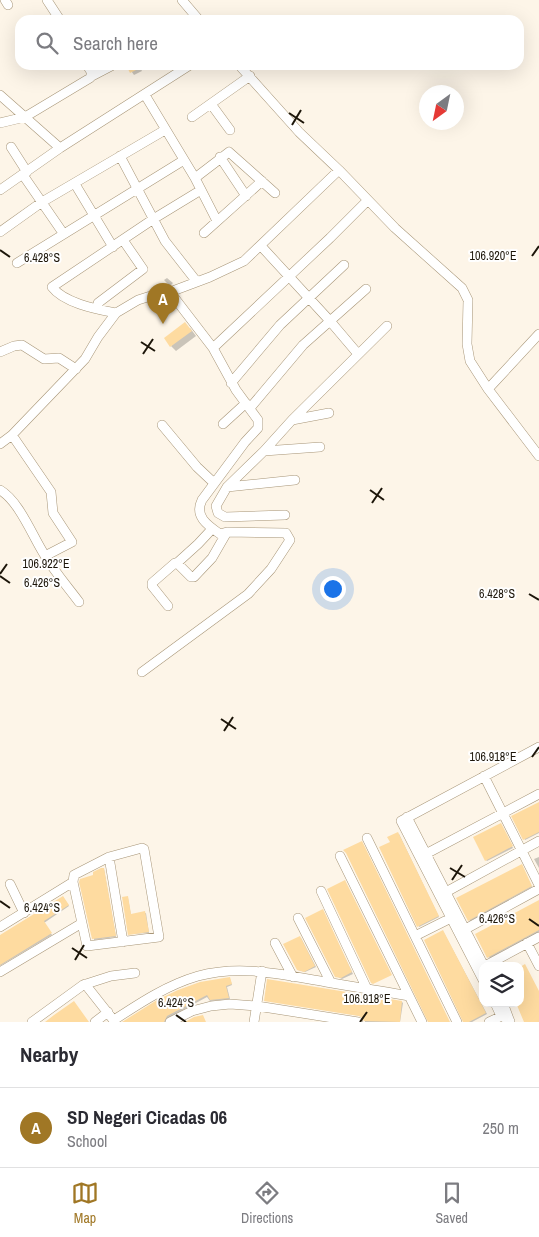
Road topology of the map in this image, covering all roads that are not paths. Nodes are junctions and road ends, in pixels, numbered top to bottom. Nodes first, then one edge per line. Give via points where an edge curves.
1 (48, 0) edge
2 (182, 0) edge
3 (57, 15) edge
4 (195, 15) edge
5 (89, 70) edge
6 (103, 70) edge
7 (182, 70) edge
8 (245, 70) edge
9 (92, 76) junction
10 (250, 76) junction
11 (145, 95) junction
12 (0, 96) edge
13 (211, 104) junction
14 (25, 117) junction
15 (192, 117) dead end
16 (0, 123) edge
17 (165, 130) junction
18 (230, 130) dead end
19 (11, 147) dead end
20 (60, 148) junction
21 (120, 156) junction
22 (220, 157) junction
23 (184, 160) junction
24 (339, 170) junction
25 (25, 174) junction
26 (195, 178) junction
27 (262, 181) junction
28 (75, 184) junction
29 (138, 189) junction
30 (0, 190) edge
31 (201, 190) junction
32 (276, 193) dead end
33 (246, 196) junction
34 (368, 200) junction
35 (42, 202) junction
36 (94, 214) junction
37 (155, 218) junction
38 (217, 221) junction
39 (0, 232) edge
40 (63, 233) junction
41 (204, 233) dead end
42 (123, 240) junction
43 (261, 246) junction
44 (113, 247) junction
45 (17, 263) dead end
46 (344, 265) dead end
47 (289, 277) junction
48 (197, 282) junction
49 (366, 289) dead end
50 (170, 292) junction
51 (308, 297) junction
52 (98, 303) dead end
53 (116, 313) junction
54 (330, 321) junction
55 (387, 326) dead end
56 (539, 334) edge
57 (213, 348) junction
58 (0, 352) edge
59 (358, 354) junction
60 (76, 369) junction
61 (231, 383) junction
62 (488, 389) junction
63 (248, 406) junction
64 (329, 413) dead end
65 (292, 420) junction
66 (223, 424) dead end
67 (162, 425) dead end
68 (12, 435) junction
69 (0, 444) edge
70 (320, 447) dead end
71 (264, 451) junction
72 (539, 456) edge
73 (295, 480) dead end
74 (214, 483) junction
75 (227, 487) junction
76 (0, 490) edge
77 (285, 515) dead end
78 (212, 529) junction
79 (227, 532) junction
80 (45, 556) junction
81 (177, 563) junction
82 (79, 602) dead end
83 (168, 606) dead end
84 (142, 672) dead end
85 (539, 747) edge
86 (484, 776) junction
87 (539, 794) edge
88 (503, 813) junction
89 (367, 838) dead end
90 (539, 841) edge
91 (522, 850) junction
92 (340, 856) dead end
93 (423, 856) junction
94 (109, 857) junction
95 (73, 882) junction
96 (10, 884) dead end
97 (539, 885) edge
98 (539, 889) edge
99 (321, 891) dead end
100 (446, 892) junction
101 (24, 912) junction
102 (454, 917) junction
103 (298, 918) dead end
104 (82, 923) junction
105 (0, 927) edge
106 (462, 931) junction
107 (415, 936) junction
108 (539, 937) edge
109 (123, 942) junction
110 (275, 943) dead end
111 (527, 944) junction
112 (479, 962) edge
113 (492, 962) edge
114 (539, 966) edge
115 (262, 971) junction
116 (0, 972) edge
117 (135, 973) dead end
118 (293, 977) junction
119 (331, 983) junction
120 (85, 984) junction
121 (367, 989) junction
122 (409, 996) junction
123 (257, 1006) junction
124 (498, 1007) edge
125 (108, 1012) junction
126 (507, 1018) edge
127 (115, 1021) edge
128 (32, 1022) edge
129 (95, 1022) edge
130 (170, 1022) edge
131 (254, 1022) edge
132 (358, 1022) edge
133 (422, 1022) edge
134 (456, 1022) edge
135 (489, 1022) edge

1 - 3 street
2 - 4 street
5 - 9 street
6 - 9 street
7 - 11 street
8 - 10 street
9 - 14 street
10 - 13 street
10 - 24 street via 288,121
11 - 17 street
11 - 20 street
12 - 14 street
13 - 15 street
13 - 18 street
14 - 16 street
14 - 20 street
17 - 21 street
17 - 23 street
19 - 25 street
20 - 25 street
21 - 28 street
21 - 29 street
22 - 26 street
22 - 27 street via 229,152
22 - 33 street
23 - 26 street
23 - 29 street
24 - 34 street
24 - 43 street
25 - 30 street
25 - 35 street
26 - 31 street
27 - 32 street
27 - 33 street
28 - 35 street
28 - 36 street
29 - 36 street
29 - 37 street
31 - 37 street
31 - 38 street
33 - 38 street
34 - 47 street
34 - 62 street via 462,288 468,300 468,354
35 - 39 street
35 - 40 street
36 - 40 street
36 - 44 street
37 - 42 street
37 - 48 street via 171,250
38 - 41 street
40 - 45 street
42 - 44 street
42 - 52 street via 143,269
43 - 47 street
43 - 48 street via 234,266
44 - 53 street via 52,286 56,292 86,308
46 - 51 street
47 - 51 street
47 - 57 street
48 - 50 street
49 - 54 street
50 - 53 street via 138,300
50 - 57 street
51 - 54 street
51 - 61 street
53 - 60 street
54 - 59 street
54 - 63 street via 303,345
55 - 59 street
56 - 62 street
57 - 61 street
58 - 60 street via 22,345 44,359 59,358
59 - 65 street
60 - 68 street
61 - 63 street
62 - 72 street
63 - 66 street
63 - 74 street via 258,420 258,428
64 - 65 street
65 - 71 street
67 - 74 street
68 - 69 street
68 - 80 street via 51,492 53,513 72,542
70 - 71 street
71 - 75 street
73 - 75 street
74 - 78 street via 199,507 201,518
75 - 77 street via 216,506 222,515
76 - 80 street via 13,502
78 - 79 street via 220,534
78 - 81 street
79 - 81 street via 212,558 194,577
79 - 84 street via 286,533 290,540 271,569 248,594
80 - 82 street
81 - 83 street via 151,585
85 - 86 street
86 - 88 street
86 - 93 street via 407,817
87 - 88 street
88 - 91 street
88 - 93 street
89 - 107 street
90 - 91 street
91 - 97 street
91 - 100 street
92 - 122 street
93 - 100 street
93 - 102 street
94 - 95 street via 74,875
94 - 109 street
94 - 109 street via 144,849 159,935 158,938
95 - 101 street
95 - 104 street
96 - 101 street
98 - 106 street
99 - 121 street
100 - 102 street
101 - 105 street
102 - 106 street
102 - 107 street
103 - 119 street
104 - 109 street via 87,946
104 - 116 street
106 - 112 street
107 - 134 street
108 - 111 street
110 - 118 street
111 - 113 street
111 - 114 street
115 - 118 street
115 - 123 street
115 - 127 street via 226,971 198,976 157,993
117 - 120 street
118 - 119 street
119 - 121 street
120 - 125 street
120 - 128 street
121 - 122 street
122 - 133 street
123 - 130 street via 211,1006
123 - 131 street
123 - 132 street
124 - 126 street
125 - 127 street
125 - 129 street
126 - 135 street

